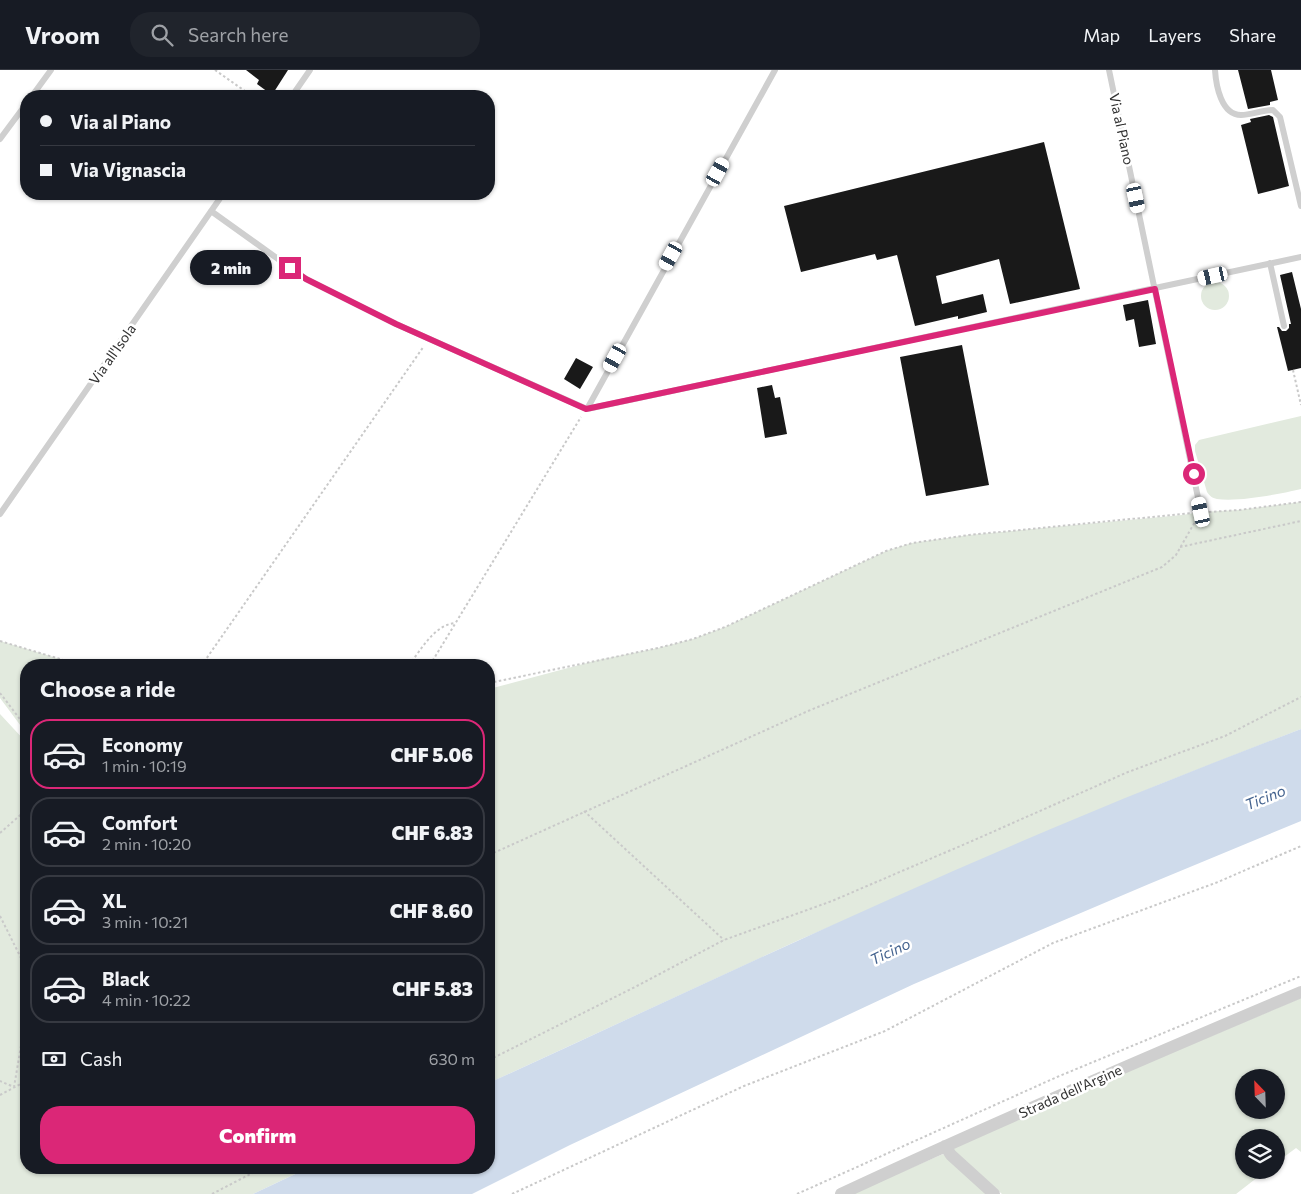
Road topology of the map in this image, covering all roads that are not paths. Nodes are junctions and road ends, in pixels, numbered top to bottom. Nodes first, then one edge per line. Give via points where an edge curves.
1 (52, 70) edge
2 (310, 70) edge
3 (775, 70) edge
4 (1110, 70) edge
5 (1215, 70) edge
6 (37, 90) edge
7 (296, 90) edge
8 (20, 112) edge
9 (0, 139) edge
10 (219, 200) edge
11 (1301, 206) edge
12 (211, 211) junction
13 (1301, 257) edge
14 (1270, 262) junction
15 (1155, 289) junction
16 (1284, 326) dead end
17 (586, 409) junction
18 (1201, 512) road end
19 (0, 514) edge
20 (1301, 992) edge
21 (945, 1146) junction
22 (842, 1194) edge
23 (994, 1194) edge

1 - 6 lane
2 - 7 lane
3 - 17 lane
4 - 15 lane, Via al Piano
5 - 11 lane via 1222,102 1228,110 1237,115 1273,110 1280,117
8 - 9 lane
10 - 12 lane, Via all'Isola
12 - 17 lane via 306,279 428,339
12 - 19 lane, Via all'Isola
13 - 14 lane
14 - 15 lane
14 - 16 lane
15 - 17 lane
15 - 18 lane, Via al Piano
20 - 21 street, Strada dell'Argine
21 - 22 street, Strada dell'Argine
21 - 23 street

